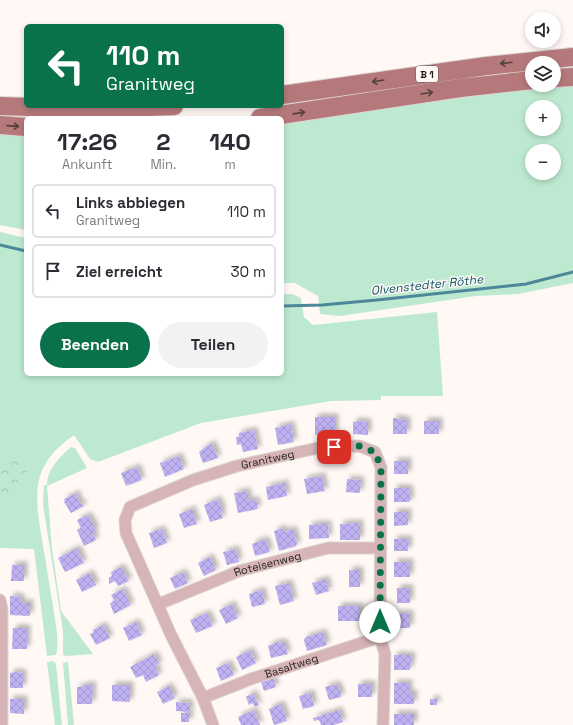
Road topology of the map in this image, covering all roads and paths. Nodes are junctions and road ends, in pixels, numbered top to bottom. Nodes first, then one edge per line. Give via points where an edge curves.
1 (573, 57) edge
2 (573, 77) edge
3 (561, 78) edge
4 (525, 81) edge
5 (284, 96) edge
6 (0, 106) edge
7 (24, 107) edge
8 (57, 108) edge
9 (115, 108) edge
10 (273, 116) edge
11 (0, 125) edge
12 (24, 127) edge
13 (381, 548) junction
14 (0, 600) edge
15 (159, 604) junction
16 (380, 637) junction
17 (1, 668) edge
18 (203, 698) junction
19 (2, 725) edge
20 (213, 725) edge
21 (383, 725) edge

1 -> 5 main road, B 1 via 480,66
2 - 3 main road
10 -> 4 main road, B 1
6 - 7 main road
8 - 9 main road
11 -> 12 main road
13 - 15 street, Roteisenweg via 328,548 239,571
13 - 15 street, Granitweg via 381,467 375,452 359,446 322,447 237,466 193,480 130,507 125,520 126,533
13 - 16 street, Granitweg
14 - 17 street
15 - 18 street, Granitweg via 171,635
16 - 18 street, Basaltweg via 251,679
16 - 21 street, Granitweg via 385,654
17 - 19 street
18 - 20 street, Granitweg

